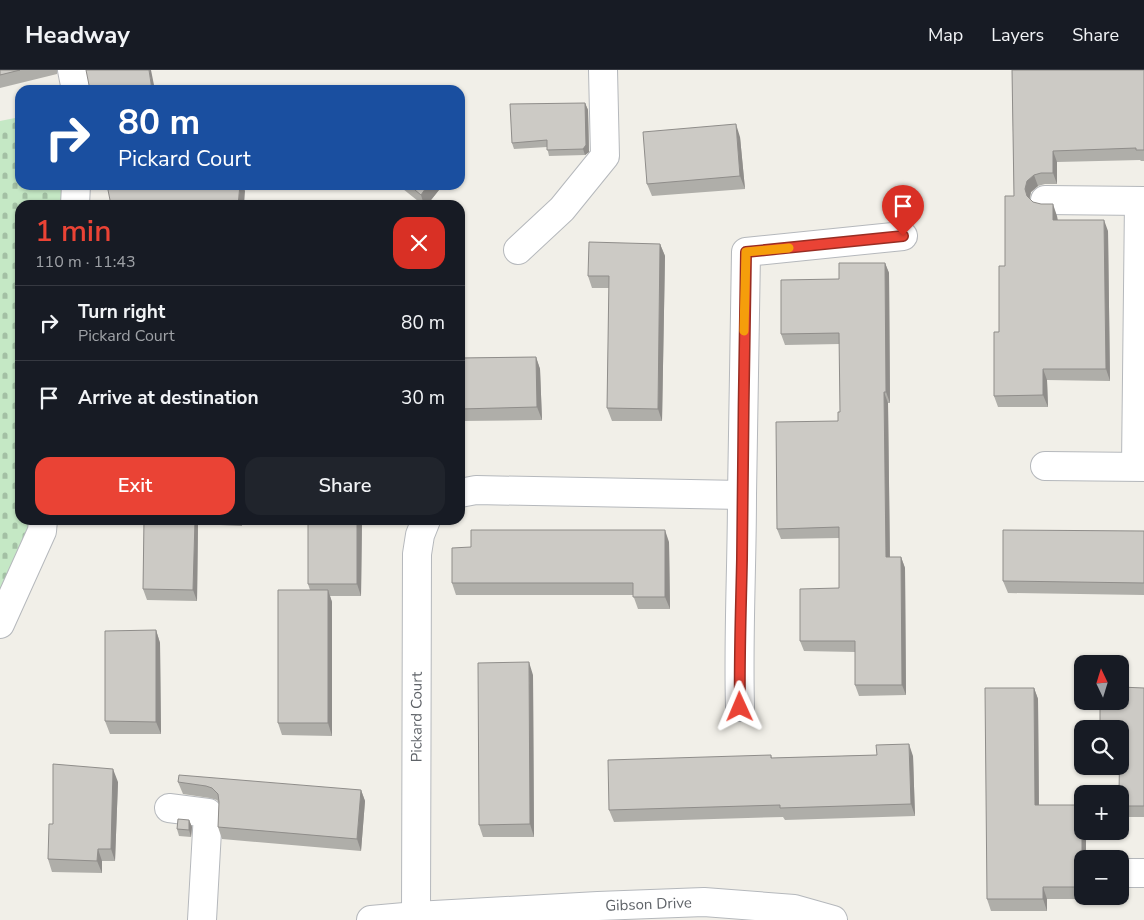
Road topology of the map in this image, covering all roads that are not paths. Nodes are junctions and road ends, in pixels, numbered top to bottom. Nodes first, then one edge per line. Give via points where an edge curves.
1 (72, 70) edge
2 (602, 70) edge
3 (75, 85) edge
4 (1045, 200) dead end
5 (1141, 201) edge
6 (903, 236) dead end
7 (518, 250) dead end
8 (1045, 466) dead end
9 (1140, 467) edge
10 (465, 492) edge
11 (742, 495) junction
12 (43, 525) edge
13 (424, 525) edge
14 (0, 624) edge
15 (740, 707) dead end
16 (169, 808) dead end
17 (1129, 873) edge
18 (1144, 873) edge
19 (416, 916) junction
20 (202, 920) edge
21 (371, 920) edge
22 (833, 920) edge

1 - 3 street
2 - 7 street via 605,156 562,209
4 - 5 street
5 - 9 street
6 - 11 street via 746,252
8 - 9 street
10 - 11 street
11 - 15 street
12 - 14 street
13 - 19 street, Pickard Court via 417,554
16 - 20 street via 208,813
17 - 18 street
19 - 21 street, Gibson Drive
19 - 22 street, Gibson Drive via 704,902 794,909

